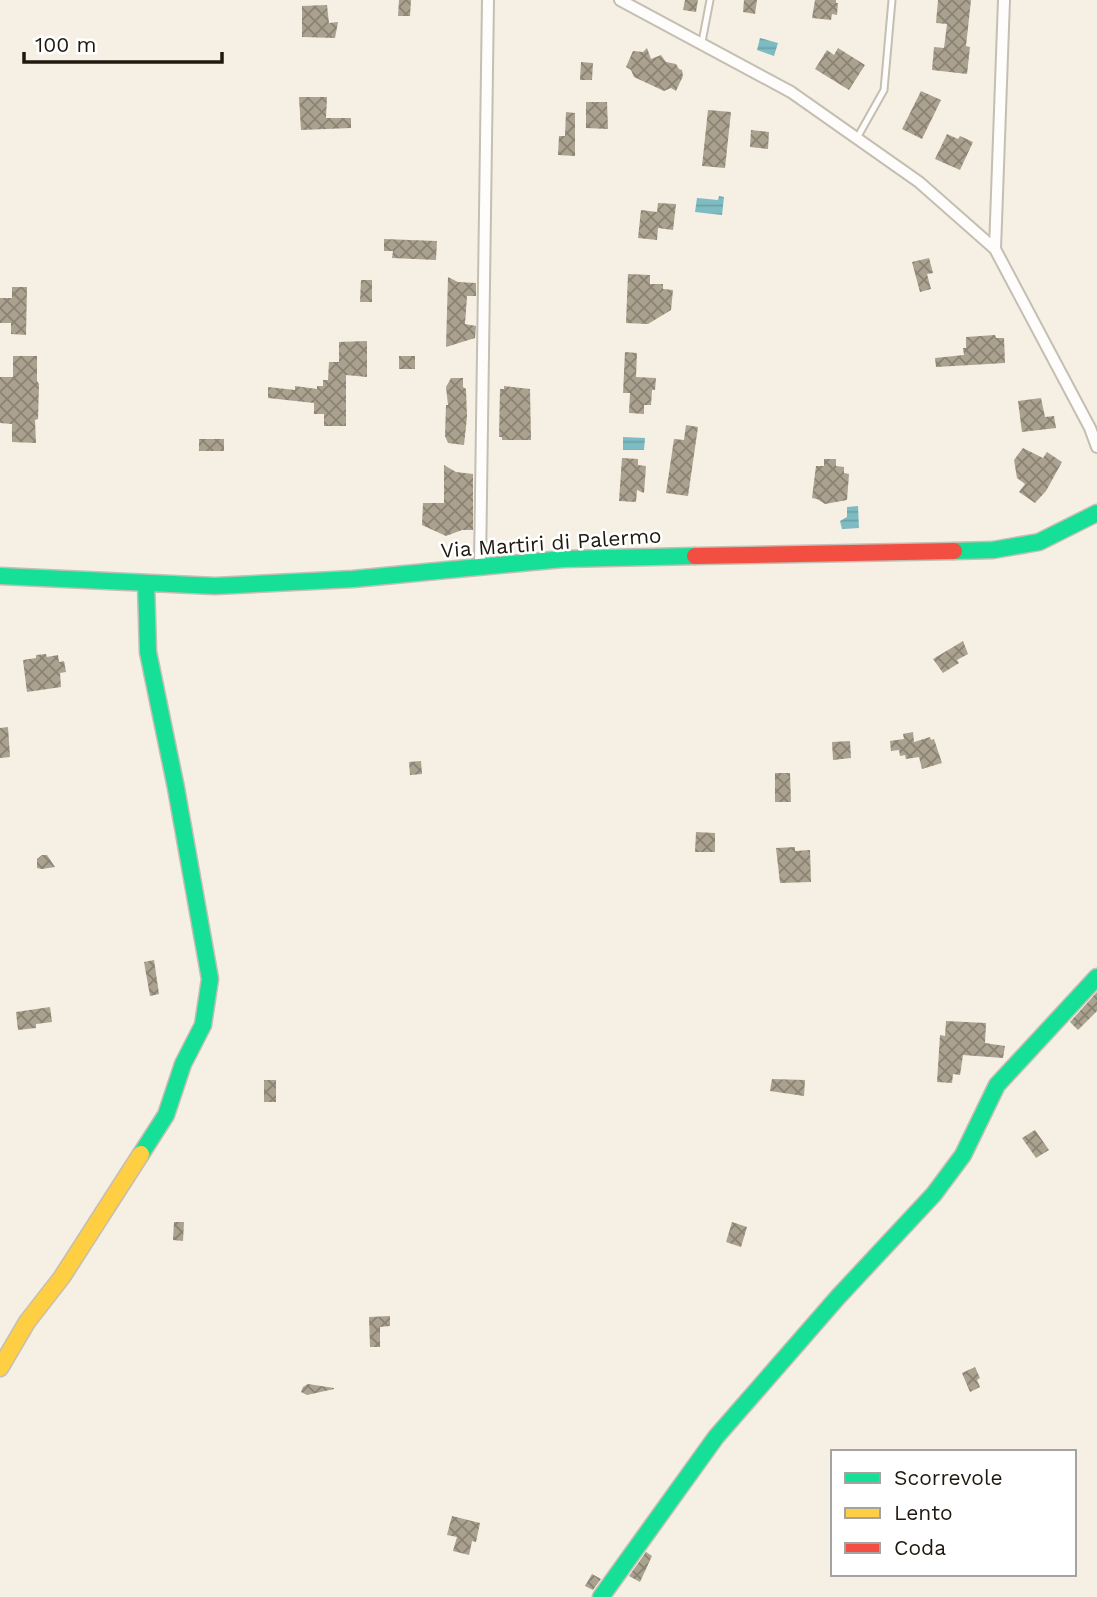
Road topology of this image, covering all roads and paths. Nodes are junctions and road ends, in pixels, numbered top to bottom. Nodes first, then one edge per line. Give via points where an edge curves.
1 (488, 0) edge
2 (620, 0) edge
3 (710, 0) edge
4 (892, 0) edge
5 (1003, 0) edge
6 (702, 42) junction
7 (856, 138) junction
8 (995, 249) junction
9 (1097, 447) edge
10 (1097, 513) edge
11 (480, 566) junction
12 (0, 576) edge
13 (146, 583) junction
14 (1097, 977) edge
15 (0, 1368) edge
16 (601, 1597) edge

1 - 11 street
2 - 6 street
3 - 6 lane
4 - 7 lane via 884,90
5 - 8 street
6 - 7 street via 791,92
7 - 8 street via 919,182
8 - 9 street
10 - 11 street, Via Martiri di Palermo via 1039,542 993,550 563,559
11 - 13 street, Via Martiri di Palermo via 262,585
12 - 13 street, Via Martiri di Palermo
13 - 15 street via 148,652 209,979 202,1026 166,1115
14 - 16 street via 997,1085 963,1155 934,1194 716,1437

